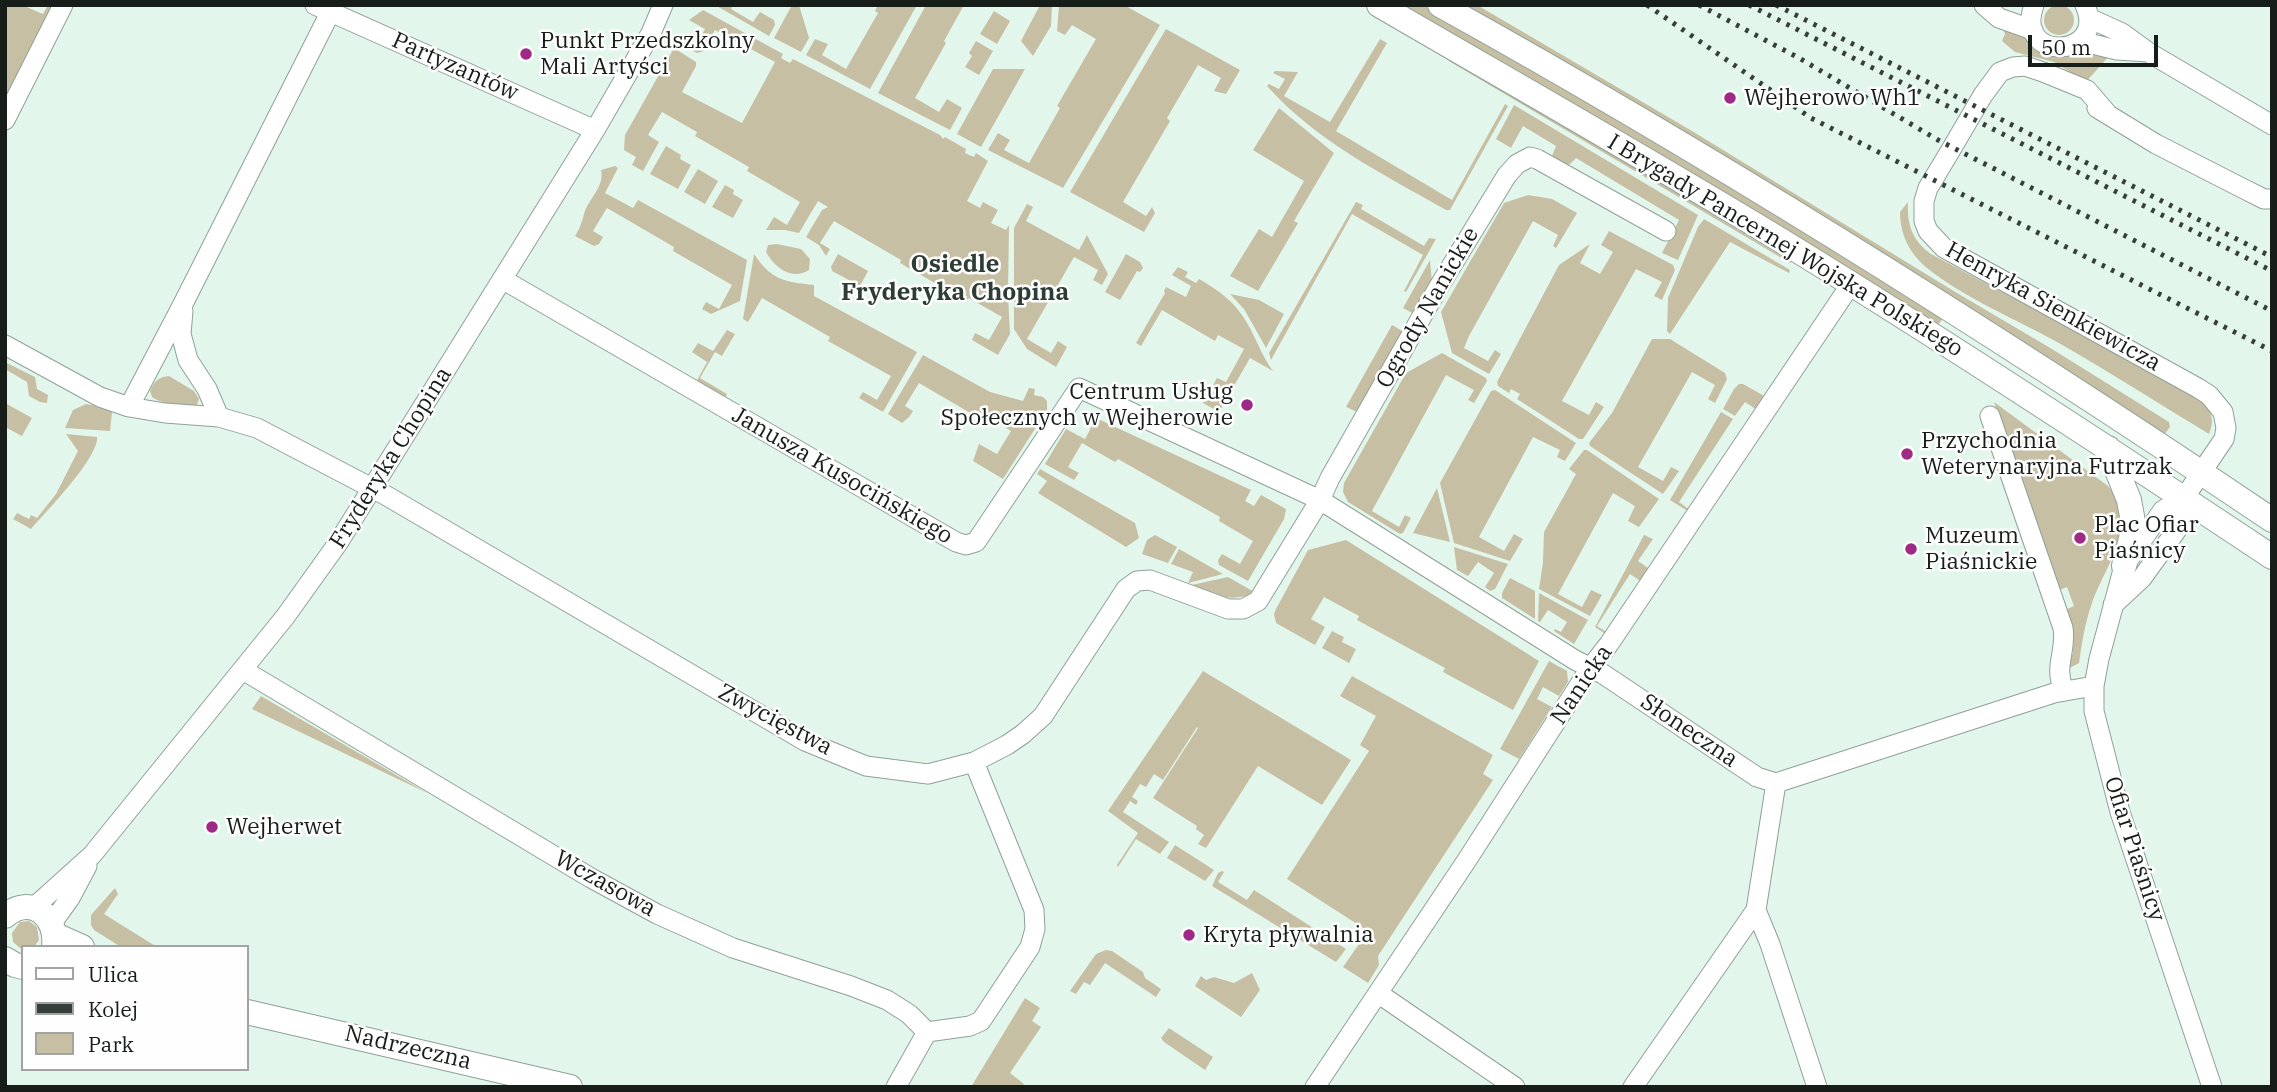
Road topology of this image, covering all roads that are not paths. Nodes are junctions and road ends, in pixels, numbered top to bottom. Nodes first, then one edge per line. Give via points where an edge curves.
1 (63, 5) edge
2 (663, 5) edge
3 (674, 5) edge
4 (1379, 5) edge
5 (1440, 5) edge
6 (1984, 5) edge
7 (2034, 5) edge
8 (327, 8) edge
9 (2087, 12) edge
10 (2033, 30) junction
11 (651, 33) junction
12 (2080, 41) junction
13 (2148, 52) junction
14 (5, 120) edge
15 (2272, 125) edge
16 (595, 130) junction
17 (2272, 199) edge
18 (1666, 232) dead end
19 (502, 279) junction
20 (1851, 284) junction
21 (183, 304) junction
22 (5, 345) edge
23 (129, 407) junction
24 (1990, 416) dead end
25 (219, 417) junction
26 (2108, 448) junction
27 (2202, 473) junction
28 (373, 489) junction
29 (2183, 498) junction
30 (1320, 500) junction
31 (2272, 520) edge
32 (2272, 557) edge
33 (2124, 566) junction
34 (1258, 600) joint
35 (2112, 607) junction
36 (1591, 667) junction
37 (243, 670) junction
38 (2094, 686) junction
39 (2064, 690) junction
40 (974, 762) junction
41 (1776, 783) junction
42 (1756, 910) junction
43 (6, 914) edge
44 (48, 928) edge
45 (78, 945) edge
46 (1376, 996) junction
47 (248, 1012) edge
48 (927, 1032) junction
49 (570, 1087) edge
50 (896, 1087) edge
51 (1315, 1087) edge
52 (1516, 1087) edge
53 (1633, 1087) edge
54 (1817, 1087) edge
55 (2212, 1087) edge

1 - 14 street
2 - 11 street, Fryderyka Chopina
3 - 11 street, Fryderyka Chopina
4 - 20 main road, I Brygady Pancernej Wojska Polskiego
5 - 27 main road, I Brygady Pancernej Wojska Polskiego via 1847,245
6 - 10 street via 1999,18
7 - 10 street
8 - 16 street, Partyzantów
8 - 21 street
9 - 12 street via 2088,27
9 - 13 street
10 - 12 street via 2053,48
11 - 16 street, Fryderyka Chopina
12 - 13 street
13 - 15 street
16 - 19 street, Fryderyka Chopina
17 - 27 street, Henryka Sienkiewicza via 2156,144 2106,112 2087,90 2025,66 2000,72 1924,201 1928,231 1944,248 2209,395 2223,412 2226,434
18 - 30 street, Ogrody Nanickie via 1537,159 1530,157 1517,164 1438,288
19 - 28 street, Fryderyka Chopina
19 - 30 street, Janusza Kusocińskiego via 966,545 976,542 1079,388
20 - 26 main road, I Brygady Pancernej Wojska Polskiego
20 - 36 street, Nanicka
21 - 23 street
21 - 25 street via 181,334 188,360
22 - 23 street, Zwycięstwa via 100,397
23 - 25 street, Zwycięstwa
24 - 39 street via 2063,628 2059,679
25 - 28 street, Zwycięstwa via 257,428
26 - 29 main road, I Brygady Pancernej Wojska Polskiego
26 - 33 main road via 2129,500 2134,527
27 - 29 street
27 - 31 main road, I Brygady Pancernej Wojska Polskiego
28 - 37 street, Fryderyka Chopina
28 - 40 street, Zwycięstwa via 804,741 866,766 928,774
29 - 32 main road, I Brygady Pancernej Wojska Polskiego
29 - 33 street, Ofiar Piaśnicy via 2163,510
29 - 35 street via 2181,524 2142,578
30 - 34 street, Ogrody Nanickie
30 - 36 street, Słoneczna
33 - 35 street, Ofiar Piaśnicy
34 - 40 street, Zwycięstwa via 1243,609 1228,609 1150,580 1131,584 1043,716 1007,745
35 - 38 street, Ofiar Piaśnicy
36 - 41 street, Słoneczna via 1757,777
36 - 46 street, Nanicka
37 - 44 street, Fryderyka Chopina via 92,855
37 - 48 street, Wczasowa via 657,914 733,948 887,1000
38 - 39 street
38 - 55 street, Ofiar Piaśnicy via 2094,712 2109,775
39 - 41 street
40 - 48 street via 1034,910 1035,929 1030,947 981,1021
41 - 42 street
42 - 53 street
42 - 54 street
43 - 44 main road via 20,908
44 - 45 main road
46 - 51 street, Nanicka
46 - 52 street
47 - 49 main road, Nadrzeczna
48 - 50 street

